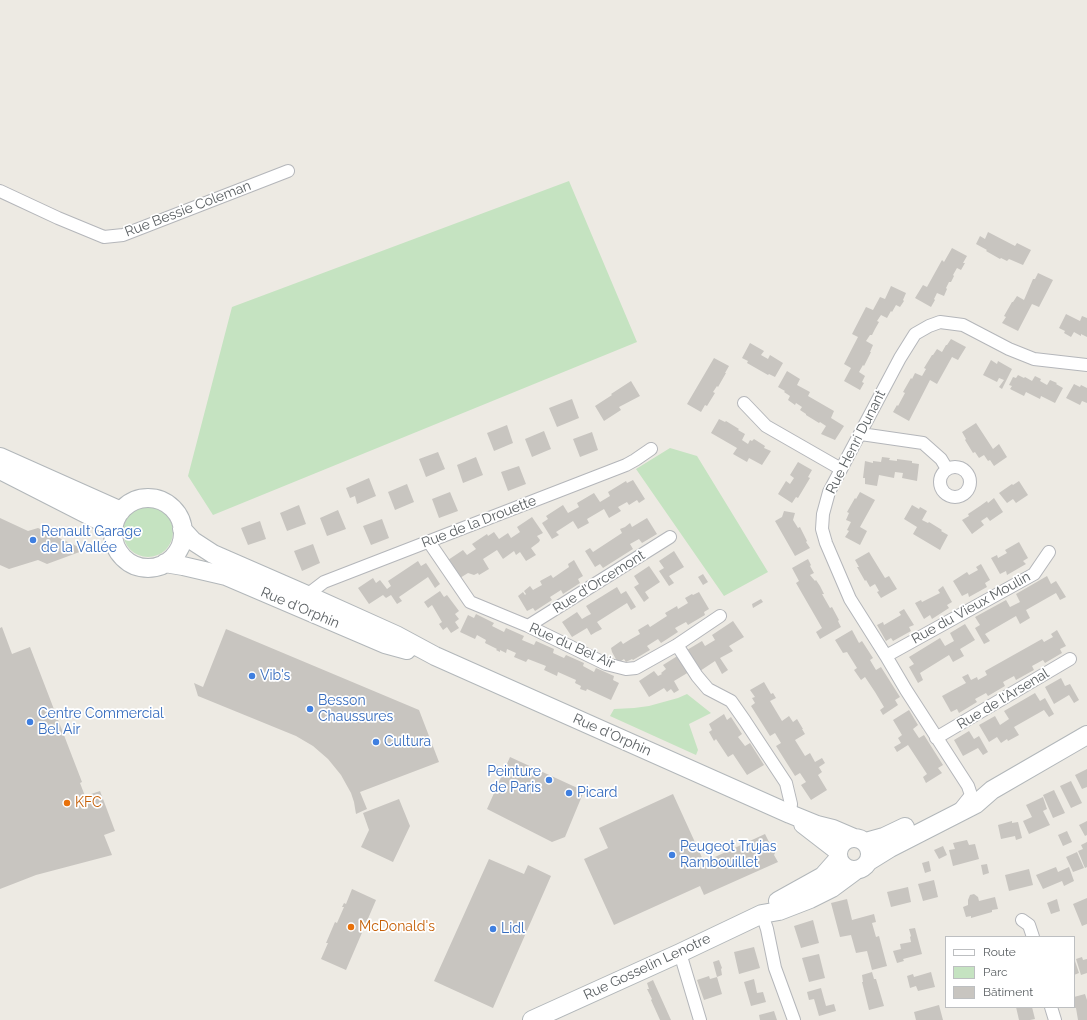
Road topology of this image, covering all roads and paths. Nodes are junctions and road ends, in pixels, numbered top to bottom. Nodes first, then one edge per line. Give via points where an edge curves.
1 (288, 171) dead end
2 (0, 191) edge
3 (1087, 365) edge
4 (744, 403) dead end
5 (861, 434) junction
6 (651, 449) dead end
7 (0, 458) edge
8 (841, 468) junction
9 (947, 469) dead end
10 (0, 470) edge
11 (121, 511) junction
12 (182, 529) junction
13 (113, 532) junction
14 (670, 537) dead end
15 (429, 542) junction
16 (1049, 552) dead end
17 (165, 563) junction
18 (301, 600) junction
19 (720, 616) dead end
20 (528, 626) junction
21 (677, 644) junction
22 (886, 656) junction
23 (1070, 659) dead end
24 (1087, 735) edge
25 (936, 738) junction
26 (992, 790) junction
27 (971, 795) junction
28 (790, 814) junction
29 (955, 815) junction
30 (860, 840) junction
31 (838, 855) junction
32 (862, 866) junction
33 (762, 914) junction
34 (1022, 920) dead end
35 (1033, 936) edge
36 (680, 953) junction
37 (1051, 1008) edge
38 (532, 1020) edge
39 (700, 1020) edge
40 (794, 1020) edge
41 (1055, 1020) edge

1 - 2 street, Rue Bessie Coleman via 123,235 104,237
3 - 5 street, Rue Henri Dunant via 1034,359 963,325 940,322 915,334
4 - 8 street via 766,426
5 - 8 street, Rue Henri Dunant
5 - 9 street via 923,443 942,459
6 - 15 street, Rue de la Drouette via 626,465
7 - 11 main road
8 - 22 street, Rue Henri Dunant via 822,514 822,529 850,599
10 - 13 main road via 104,523
11 - 12 main road via 138,500 158,500 174,511
11 - 13 main road via 115,521
12 - 17 main road via 179,549
12 - 18 main road, Rue d'Orphin via 193,541 212,554
13 - 17 main road via 118,550 130,563 146,568
14 - 20 street, Rue d'Orcemont
15 - 18 street, Rue de la Drouette via 324,582
15 - 20 street, Rue du Bel Air via 470,602
16 - 22 street, Rue du Vieux Moulin via 1034,574
17 - 18 main road, Rue d'Orphin via 226,576
18 - 28 main road, Rue d'Orphin via 396,635 434,656
19 - 21 street, Rue du Bel Air
20 - 21 street, Rue du Bel Air via 606,664 626,669 636,668
21 - 28 street via 708,689 731,701 745,721 786,783 791,804
22 - 25 street, Rue Henri Dunant
23 - 25 street, Rue de l'Arsenal
24 - 26 main road, Rue Gosselin Lenotre
25 - 27 street, Rue Henri Dunant via 968,786
26 - 27 main road, Rue Gosselin Lenotre
26 - 29 main road, Rue Gosselin Lenotre via 976,804
27 - 29 street
27 - 30 main road, Rue Gosselin Lenotre via 884,837
28 - 30 main road, Rue d'Orphin
28 - 31 main road, Rue d'Orphin
29 - 32 main road, Rue Gosselin Lenotre via 890,848
30 - 31 main road via 849,839 844,842
30 - 32 main road via 869,846 870,851
31 - 32 main road via 841,864 849,870
31 - 33 main road, Rue Gosselin Lenotre via 823,876 776,902
32 - 33 main road, Rue Gosselin Lenotre via 832,888 810,899 779,911
33 - 36 main road, Rue Gosselin Lenotre
33 - 40 street via 776,968
34 - 35 street via 1029,925
36 - 38 main road, Rue Gosselin Lenotre
36 - 39 street
37 - 41 street

